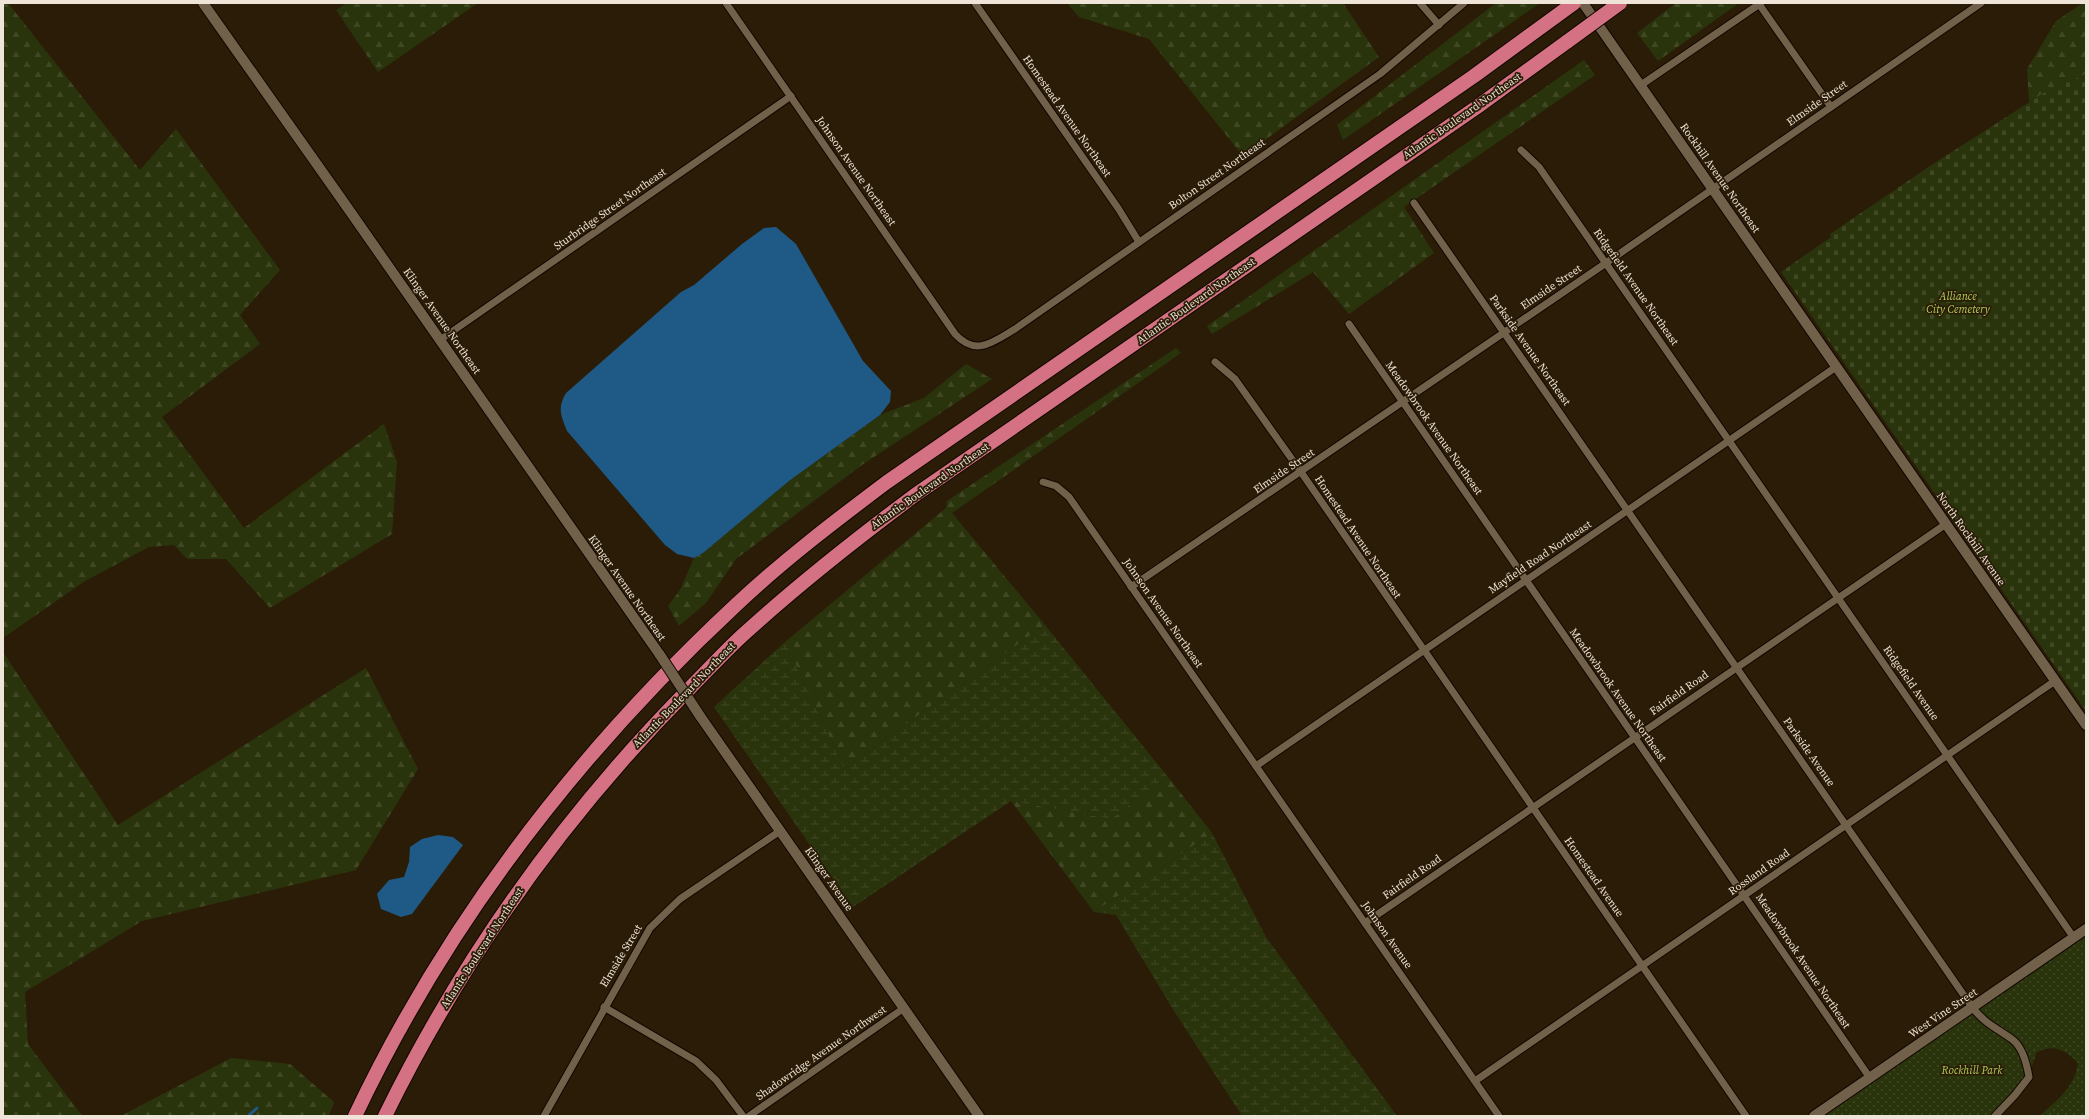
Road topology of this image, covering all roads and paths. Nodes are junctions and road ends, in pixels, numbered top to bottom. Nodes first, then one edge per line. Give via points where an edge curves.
1 (202, 3) edge
2 (726, 3) edge
3 (975, 3) edge
4 (1420, 3) edge
5 (1464, 3) edge
6 (1574, 3) edge
7 (1583, 3) edge
8 (1620, 3) edge
9 (1981, 3) edge
10 (1760, 4) edge
11 (1439, 25) junction
12 (1641, 85) junction
13 (791, 96) junction
14 (1831, 107) junction
15 (1521, 150) dead end
16 (1712, 189) junction
17 (1414, 203) dead end
18 (1138, 242) junction
19 (1606, 263) junction
20 (1349, 324) dead end
21 (1504, 333) junction
22 (440, 340) junction
23 (972, 347) joint
24 (1215, 362) dead end
25 (1836, 367) junction
26 (1402, 403) junction
27 (1730, 440) junction
28 (1301, 472) junction
29 (1043, 482) dead end
30 (1627, 510) junction
31 (1946, 524) junction
32 (1526, 580) junction
33 (1131, 587) junction
34 (1839, 599) junction
35 (1422, 651) junction
36 (660, 655) joint
37 (1736, 667) junction
38 (2055, 682) junction
39 (2086, 726) edge
40 (1635, 737) junction
41 (1948, 755) junction
42 (1256, 766) junction
43 (1532, 807) junction
44 (1846, 825) junction
45 (780, 830) junction
46 (1744, 895) junction
47 (1365, 923) junction
48 (2086, 929) edge
49 (2074, 938) junction
50 (1642, 966) junction
51 (604, 1007) junction
52 (1972, 1007) junction
53 (904, 1008) junction
54 (1870, 1078) junction
55 (1475, 1081) junction
56 (355, 1116) edge
57 (385, 1116) edge
58 (544, 1116) edge
59 (743, 1116) edge
60 (749, 1116) edge
61 (979, 1116) edge
62 (1499, 1116) edge
63 (1746, 1116) edge
64 (1814, 1116) edge
65 (1995, 1116) edge

1 - 22 street, Klinger Avenue Northeast
2 - 13 street, Johnson Avenue Northeast
3 - 18 street, Homestead Avenue Northeast
4 - 11 street
5 - 11 street, Bolton Street Northeast
6 - 56 highway via 1463,84 887,482 812,540 738,603 630,710 573,776 514,852 428,980 385,1055
7 - 12 street, Rockhill Avenue Northeast
8 - 57 highway, Atlantic Boulevard Northeast, bridge via 1482,103 915,495 825,564 742,635 625,756 537,866 447,1002
9 - 14 street, Elmside Street
10 - 12 street
10 - 14 street
11 - 18 street, Bolton Street Northeast via 1380,74
12 - 16 street, Rockhill Avenue Northeast
13 - 22 street, Sturbridge Street Northeast
13 - 23 street, Johnson Avenue Northeast via 955,334
14 - 16 street, Elmside Street
15 - 19 street, Ridgefield Avenue Northeast via 1539,167
16 - 19 street, Elmside Street
16 - 25 street, Rockhill Avenue Northeast
17 - 21 street, Parkside Avenue Northeast
18 - 23 street, Bolton Street Northeast via 997,340
19 - 21 street, Elmside Street
19 - 27 street, Ridgefield Avenue Northeast
20 - 26 street, Meadowbrook Avenue Northeast
21 - 26 street, Elmside Street
21 - 30 street, Parkside Avenue Northeast
22 - 36 street, Klinger Avenue Northeast
24 - 28 street, Homestead Avenue Northeast via 1235,379
25 - 27 street, Mayfield Road Northeast
25 - 31 street, North Rockhill Avenue
26 - 28 street, Elmside Street
26 - 32 street, Meadowbrook Avenue Northeast
27 - 30 street, Mayfield Road Northeast
27 - 34 street, Ridgefield Avenue
28 - 33 street, Elmside Street
28 - 35 street, Homestead Avenue Northeast
29 - 33 street, Johnson Avenue Northeast via 1056,486 1068,497
30 - 32 street, Mayfield Road Northeast
30 - 37 street, Parkside Avenue
31 - 34 street, Fairfield Road
31 - 38 street, North Rockhill Avenue
32 - 35 street, Mayfield Road Northeast
32 - 40 street, Meadowbrook Avenue Northeast
33 - 42 street, Johnson Avenue Northeast
34 - 37 street, Fairfield Road
34 - 41 street, Ridgefield Avenue
35 - 42 street, Mayfield Road Northeast
35 - 43 street, Homestead Avenue
36 - 45 street, Klinger Avenue, bridge
37 - 40 street, Fairfield Road
37 - 44 street, Parkside Avenue
38 - 39 street, North Rockhill Avenue
38 - 41 street, Rossland Road
40 - 43 street, Fairfield Road
40 - 46 street, Meadowbrook Avenue Northeast
41 - 44 street, Rossland Road
41 - 49 street, Ridgefield Avenue
42 - 47 street, Johnson Avenue
43 - 47 street, Fairfield Road
43 - 50 street, Homestead Avenue
44 - 46 street, Rossland Road
44 - 52 street, Parkside Avenue
45 - 51 street, Elmside Street via 680,899 659,918 642,940
45 - 53 street, Klinger Avenue
46 - 50 street, Rossland Road
46 - 54 street, Meadowbrook Avenue Northeast
47 - 55 street, Johnson Avenue
48 - 49 street, West Vine Street
49 - 52 street, West Vine Street
50 - 55 street, Rossland Road
50 - 63 street, Homestead Avenue
51 - 58 street, Elmside Street
51 - 59 street via 696,1061 716,1080
52 - 54 street, West Vine Street
52 - 65 street, Parkside Avenue via 1991,1027 2014,1041 2027,1066 2029,1077
53 - 60 street, Shadowridge Avenue Northwest
53 - 61 street, Klinger Avenue
54 - 64 street, West Vine Street
55 - 62 street, Johnson Avenue

